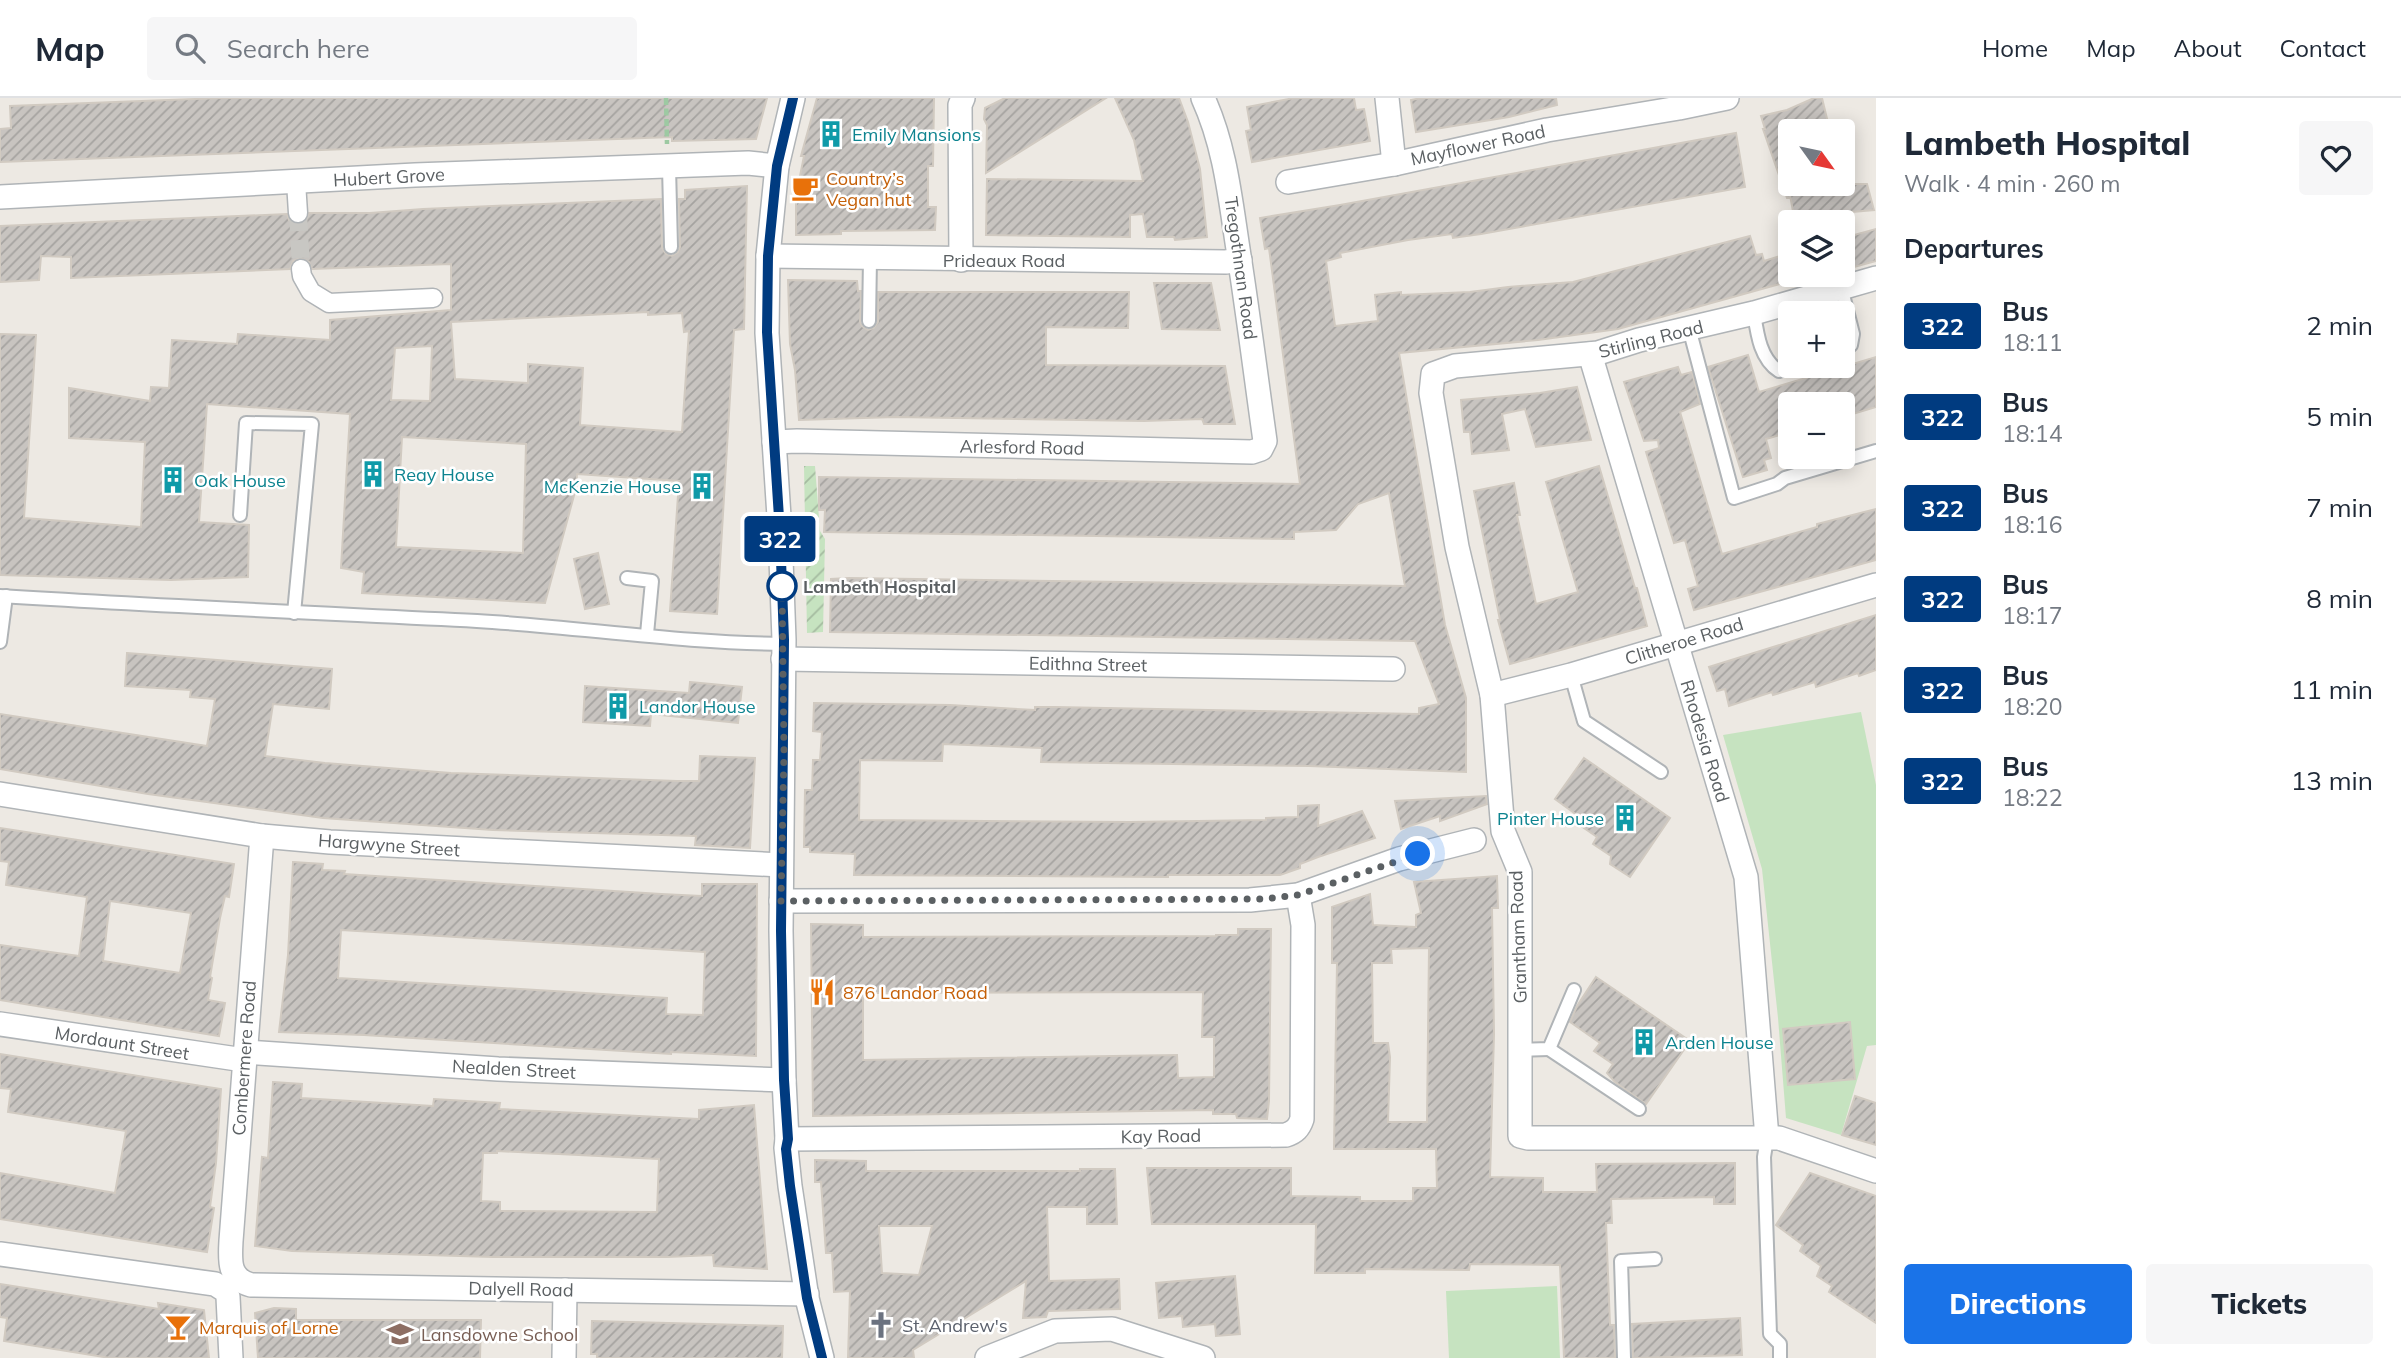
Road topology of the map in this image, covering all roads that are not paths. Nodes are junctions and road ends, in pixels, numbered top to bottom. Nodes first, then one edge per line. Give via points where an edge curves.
1 (793, 98) edge
2 (963, 98) edge
3 (1203, 98) edge
4 (1387, 98) edge
5 (1727, 98) edge
6 (668, 158) junction
7 (1394, 164) junction
8 (777, 166) junction
9 (296, 182) junction
10 (1288, 182) dead end
11 (0, 197) edge
12 (298, 213) tunnel mouth
13 (671, 247) dead end
14 (768, 256) junction
15 (870, 259) junction
16 (961, 260) junction
17 (1240, 260) junction
18 (301, 269) tunnel mouth
19 (1876, 278) edge
20 (1855, 283) edge
21 (1841, 287) joint
22 (433, 298) dead end
23 (1845, 301) edge
24 (1754, 313) junction
25 (869, 321) dead end
26 (1689, 328) junction
27 (1590, 354) junction
28 (1778, 370) edge
29 (1431, 386) joint
30 (1265, 441) joint
31 (774, 442) junction
32 (1876, 451) edge
33 (240, 515) dead end
34 (627, 579) dead end
35 (1876, 585) edge
36 (3, 596) edge
37 (294, 613) junction
38 (647, 634) junction
39 (0, 642) edge
40 (1676, 644) junction
41 (783, 651) junction
42 (1393, 669) dead end
43 (1571, 675) junction
44 (1492, 695) junction
45 (1661, 772) dead end
46 (0, 794) edge
47 (262, 836) junction
48 (1474, 840) dead end
49 (781, 864) junction
50 (1298, 895) junction
51 (781, 901) junction
52 (1574, 990) dead end
53 (0, 1024) edge
54 (1520, 1049) junction
55 (1549, 1049) junction
56 (245, 1056) junction
57 (784, 1080) junction
58 (1639, 1109) dead end
59 (1767, 1138) junction
60 (788, 1139) junction
61 (1876, 1171) edge
62 (0, 1254) edge
63 (1654, 1259) dead end
64 (232, 1285) junction
65 (565, 1290) junction
66 (807, 1294) junction
67 (232, 1358) edge
68 (564, 1358) edge
69 (822, 1358) edge
70 (988, 1358) edge
71 (1203, 1358) edge
72 (1624, 1358) edge
73 (1780, 1358) edge

1 - 8 street
2 - 16 street
3 - 17 street, Tregothnan Road via 1221,144
4 - 7 street
5 - 7 street, Mayflower Road
6 - 8 street, Hubert Grove
6 - 9 street, Hubert Grove
6 - 13 lane
7 - 10 street, Mayflower Road
8 - 14 street
9 - 11 street, Hubert Grove
9 - 12 street
14 - 15 street, Prideaux Road
14 - 31 street
15 - 16 street, Prideaux Road
15 - 25 lane
16 - 17 street, Prideaux Road
17 - 30 street, Tregothnan Road
18 - 22 street via 311,292 329,303
19 - 20 street, Stirling Road
21 - 23 lane
21 - 24 street, Stirling Road
24 - 26 street, Stirling Road
24 - 28 lane via 1766,358
26 - 27 street, Stirling Road
26 - 32 lane via 1734,498
27 - 29 street, Stirling Road via 1455,366 1433,374
27 - 40 street, Rhodesia Road
29 - 44 street, Grantham Road via 1457,547
30 - 31 street, Arlesford Road via 1261,449 1252,452
31 - 41 street
33 - 37 lane via 246,423 312,424
34 - 38 lane via 652,581
35 - 40 street, Clitheroe Road
36 - 37 lane
36 - 39 lane
37 - 38 lane
38 - 41 lane
40 - 43 street, Clitheroe Road
40 - 59 street, Rhodesia Road via 1746,877
41 - 42 street, Edithna Street
41 - 49 street
43 - 44 street, Clitheroe Road
43 - 45 lane via 1584,722
44 - 54 street, Grantham Road via 1503,831 1520,872
46 - 47 street, Hargwyne Street
47 - 49 street, Hargwyne Street
47 - 56 street, Combermere Road
48 - 50 street via 1399,859
49 - 51 street
50 - 51 street via 1250,900
50 - 60 street, Kay Road via 1303,925 1302,1119 1293,1132
51 - 57 street
52 - 55 lane
53 - 56 street, Mordaunt Street
54 - 55 lane
54 - 59 street, Grantham Road via 1520,1136
55 - 58 lane
56 - 57 street, Nealden Street
56 - 64 street, Combermere Road via 230,1241
57 - 60 street
59 - 61 street, Grantham Road
59 - 73 lane via 1770,1334 1780,1344
60 - 66 street
62 - 64 street, Dalyell Road
63 - 72 lane via 1621,1261
64 - 65 street, Dalyell Road
64 - 67 street, Combermere Road via 228,1297
65 - 66 street, Dalyell Road
65 - 68 street
66 - 69 street
70 - 71 street via 1055,1331 1112,1329

